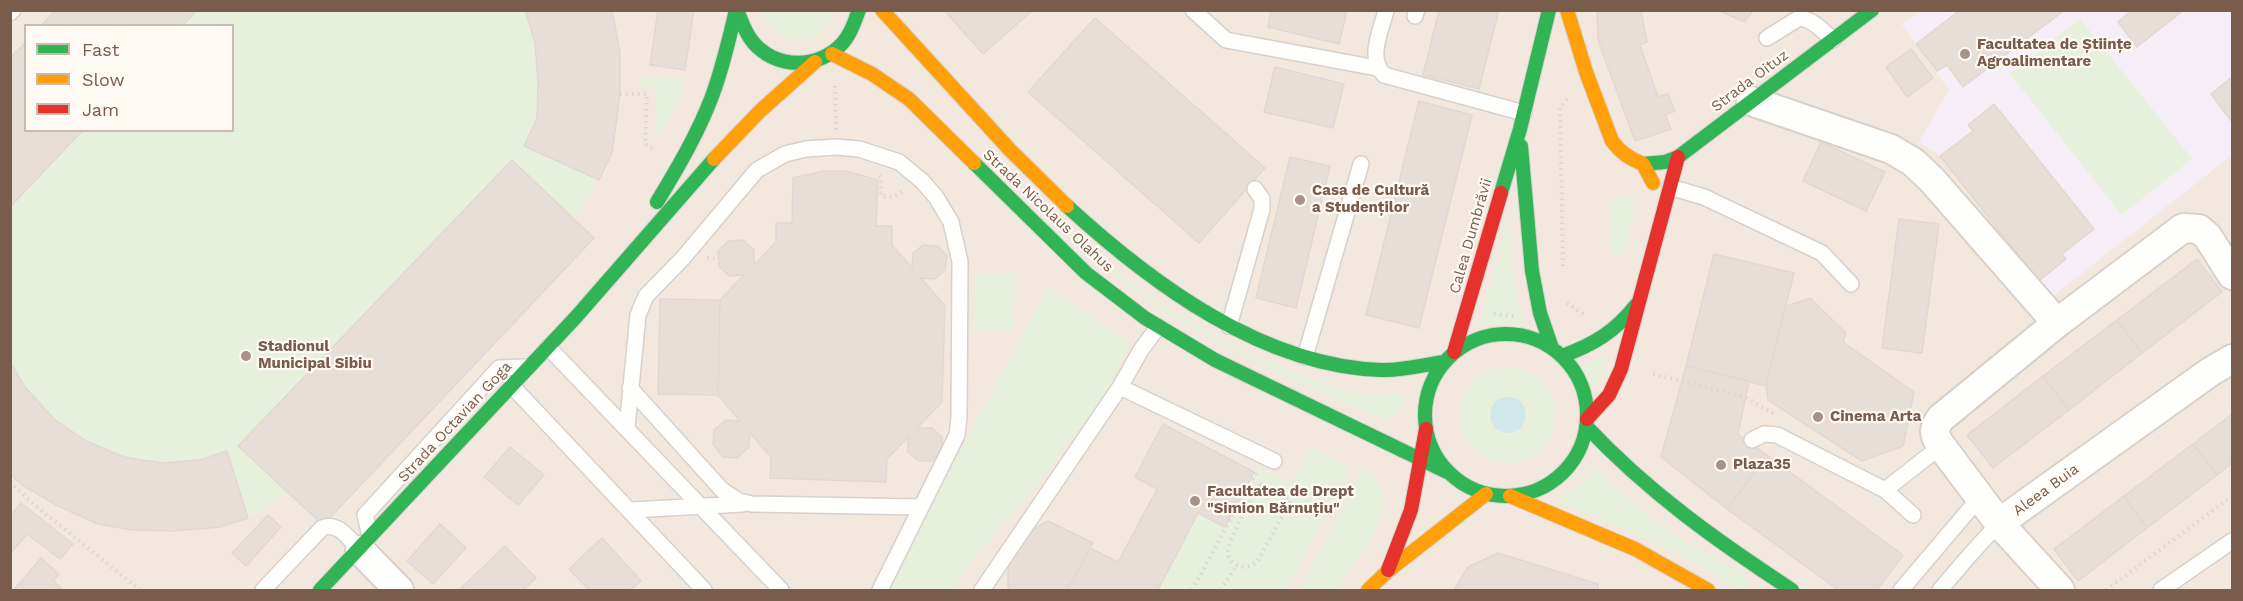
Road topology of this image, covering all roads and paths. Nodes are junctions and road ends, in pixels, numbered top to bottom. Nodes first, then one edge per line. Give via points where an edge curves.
1 (736, 10) edge
2 (859, 10) edge
3 (882, 10) edge
4 (1193, 10) edge
5 (1386, 10) edge
6 (1549, 10) edge
7 (1567, 10) edge
8 (1872, 10) edge
9 (1210, 17) edge
10 (1767, 38) dead end
11 (1833, 40) junction
12 (832, 54) junction
13 (815, 62) junction
14 (1377, 68) junction
15 (1586, 72) junction
16 (835, 82) dead end
17 (620, 94) dead end
18 (1751, 101) junction
19 (1524, 113) junction
20 (1520, 129) junction
21 (836, 147) junction
22 (656, 152) dead end
23 (1678, 157) junction
24 (1361, 164) dead end
25 (1643, 164) junction
26 (875, 174) dead end
27 (1670, 187) junction
28 (1255, 189) dead end
29 (894, 197) dead end
30 (1663, 213) junction
31 (2232, 275) edge
32 (613, 276) junction
33 (1563, 276) dead end
34 (1851, 284) dead end
35 (1640, 298) junction
36 (1563, 300) dead end
37 (1491, 314) dead end
38 (1521, 317) dead end
39 (1587, 317) dead end
40 (2057, 323) junction
41 (1229, 326) junction
42 (1158, 327) junction
43 (548, 347) junction
44 (1454, 352) junction
45 (1557, 352) junction
46 (1305, 357) junction
47 (2232, 359) edge
48 (1444, 362) junction
49 (531, 366) junction
50 (1653, 374) dead end
51 (512, 386) junction
52 (1120, 387) junction
53 (630, 388) junction
54 (1781, 418) dead end
55 (1586, 422) junction
56 (627, 428) junction
57 (1426, 429) junction
58 (1752, 440) dead end
59 (1941, 446) junction
60 (1269, 458) joint
61 (1420, 458) junction
62 (1447, 472) junction
63 (10, 482) edge
64 (1885, 490) junction
65 (1486, 494) junction
66 (1510, 496) junction
67 (2232, 496) edge
68 (1980, 497) junction
69 (752, 504) junction
70 (700, 506) junction
71 (921, 507) junction
72 (630, 510) junction
73 (1913, 515) dead end
74 (2000, 523) junction
75 (2232, 541) edge
76 (365, 544) junction
77 (1236, 566) junction
78 (1388, 572) junction
79 (140, 591) edge
80 (263, 591) edge
81 (321, 591) edge
82 (399, 591) edge
83 (704, 591) edge
84 (781, 591) edge
85 (880, 591) edge
86 (982, 591) edge
87 (1192, 591) edge
88 (1221, 591) edge
89 (1368, 591) edge
90 (1708, 591) edge
91 (1792, 591) edge
92 (1901, 591) edge
93 (1941, 591) edge
94 (2060, 591) edge
95 (2106, 591) edge
96 (2160, 591) edge

1 - 13 main road via 747,38 770,58 784,63
1 - 32 main road, Strada Octavian Goga via 724,60 702,119
2 - 12 main road via 850,35
3 - 41 main road, Strada Nicolaus Olahus via 1074,214 1171,291
4 - 9 lane
5 - 14 lane via 1374,56
6 - 19 main road, Calea Dumbrăvii
7 - 15 main road
8 - 11 main road, Strada Oituz
9 - 14 lane via 1226,40
10 - 11 lane via 1799,18 1815,24
11 - 18 main road, Strada Oituz
12 - 13 main road
12 - 42 main road, Strada Nicolaus Olahus via 887,82 909,99 1058,247
13 - 32 main road, Strada Octavian Goga via 790,81 722,151
14 - 19 lane via 1384,75
15 - 25 main road via 1612,141 1628,158
15 - 33 path via 1560,108
16 - 21 path
17 - 22 path via 647,94 645,144
18 - 23 main road, Strada Oituz
18 - 40 street via 1891,149 1913,162 1932,180 1970,236
19 - 20 main road, Calea Dumbrăvii
20 - 44 main road, Calea Dumbrăvii
20 - 45 main road, Calea Dumbrăvii via 1532,271 1540,313
21 - 53 lane via 785,154 757,170 654,287 638,315
21 - 71 lane via 859,149 899,162 936,197 955,236 960,262 957,435
23 - 25 main road, Strada Oituz
23 - 27 main road
24 - 46 lane
25 - 30 main road
26 - 29 path via 881,177 880,196
27 - 30 main road
27 - 34 lane via 1704,197 1822,253
28 - 41 lane via 1262,199 1262,209
30 - 35 main road
31 - 40 street via 2208,237 2199,229 2183,228
32 - 43 main road, Strada Octavian Goga
35 - 45 main road via 1609,335 1586,348
35 - 55 main road via 1614,385
36 - 39 path
37 - 38 path
40 - 59 street via 1941,418 1935,425 1934,436
41 - 46 main road, Strada Nicolaus Olahus
42 - 52 lane
42 - 61 main road, Strada Nicolaus Olahus via 1215,360
43 - 49 main road, Strada Octavian Goga
43 - 56 lane
44 - 45 main road via 1495,334 1525,336
44 - 48 main road
45 - 55 main road via 1578,378 1586,405
46 - 48 main road, Strada Nicolaus Olahus via 1383,370
47 - 74 street, Aleea Buia
48 - 57 main road via 1427,394
49 - 51 main road, Strada Octavian Goga
49 - 76 lane via 499,368 365,515
50 - 54 path via 1745,398
51 - 72 lane
51 - 76 main road, Strada Octavian Goga
52 - 60 lane
52 - 86 lane
53 - 56 lane
53 - 69 lane via 722,490
55 - 66 main road via 1582,442 1566,469 1540,488
55 - 91 main road via 1652,490
56 - 70 lane
57 - 61 main road
57 - 62 main road via 1437,459
58 - 64 lane via 1764,434 1777,435
59 - 64 lane
59 - 68 street, Aleea Buia
60 - 87 path
61 - 62 main road, Strada Nicolaus Olahus
61 - 78 main road via 1411,510
62 - 65 main road
63 - 79 path
64 - 73 lane
65 - 66 main road
65 - 78 main road
66 - 90 main road via 1635,549
67 - 95 path
68 - 74 street, Aleea Buia
68 - 92 lane
69 - 70 lane
69 - 71 lane
70 - 72 lane
70 - 84 lane
71 - 85 lane
72 - 83 lane
74 - 93 lane
74 - 94 street
75 - 96 lane
76 - 80 lane via 328,525
76 - 81 main road, Strada Octavian Goga
76 - 82 street
77 - 77 path via 1250,567 1257,562 1291,501 1260,484 1231,541 1228,552
77 - 88 path
78 - 89 main road

